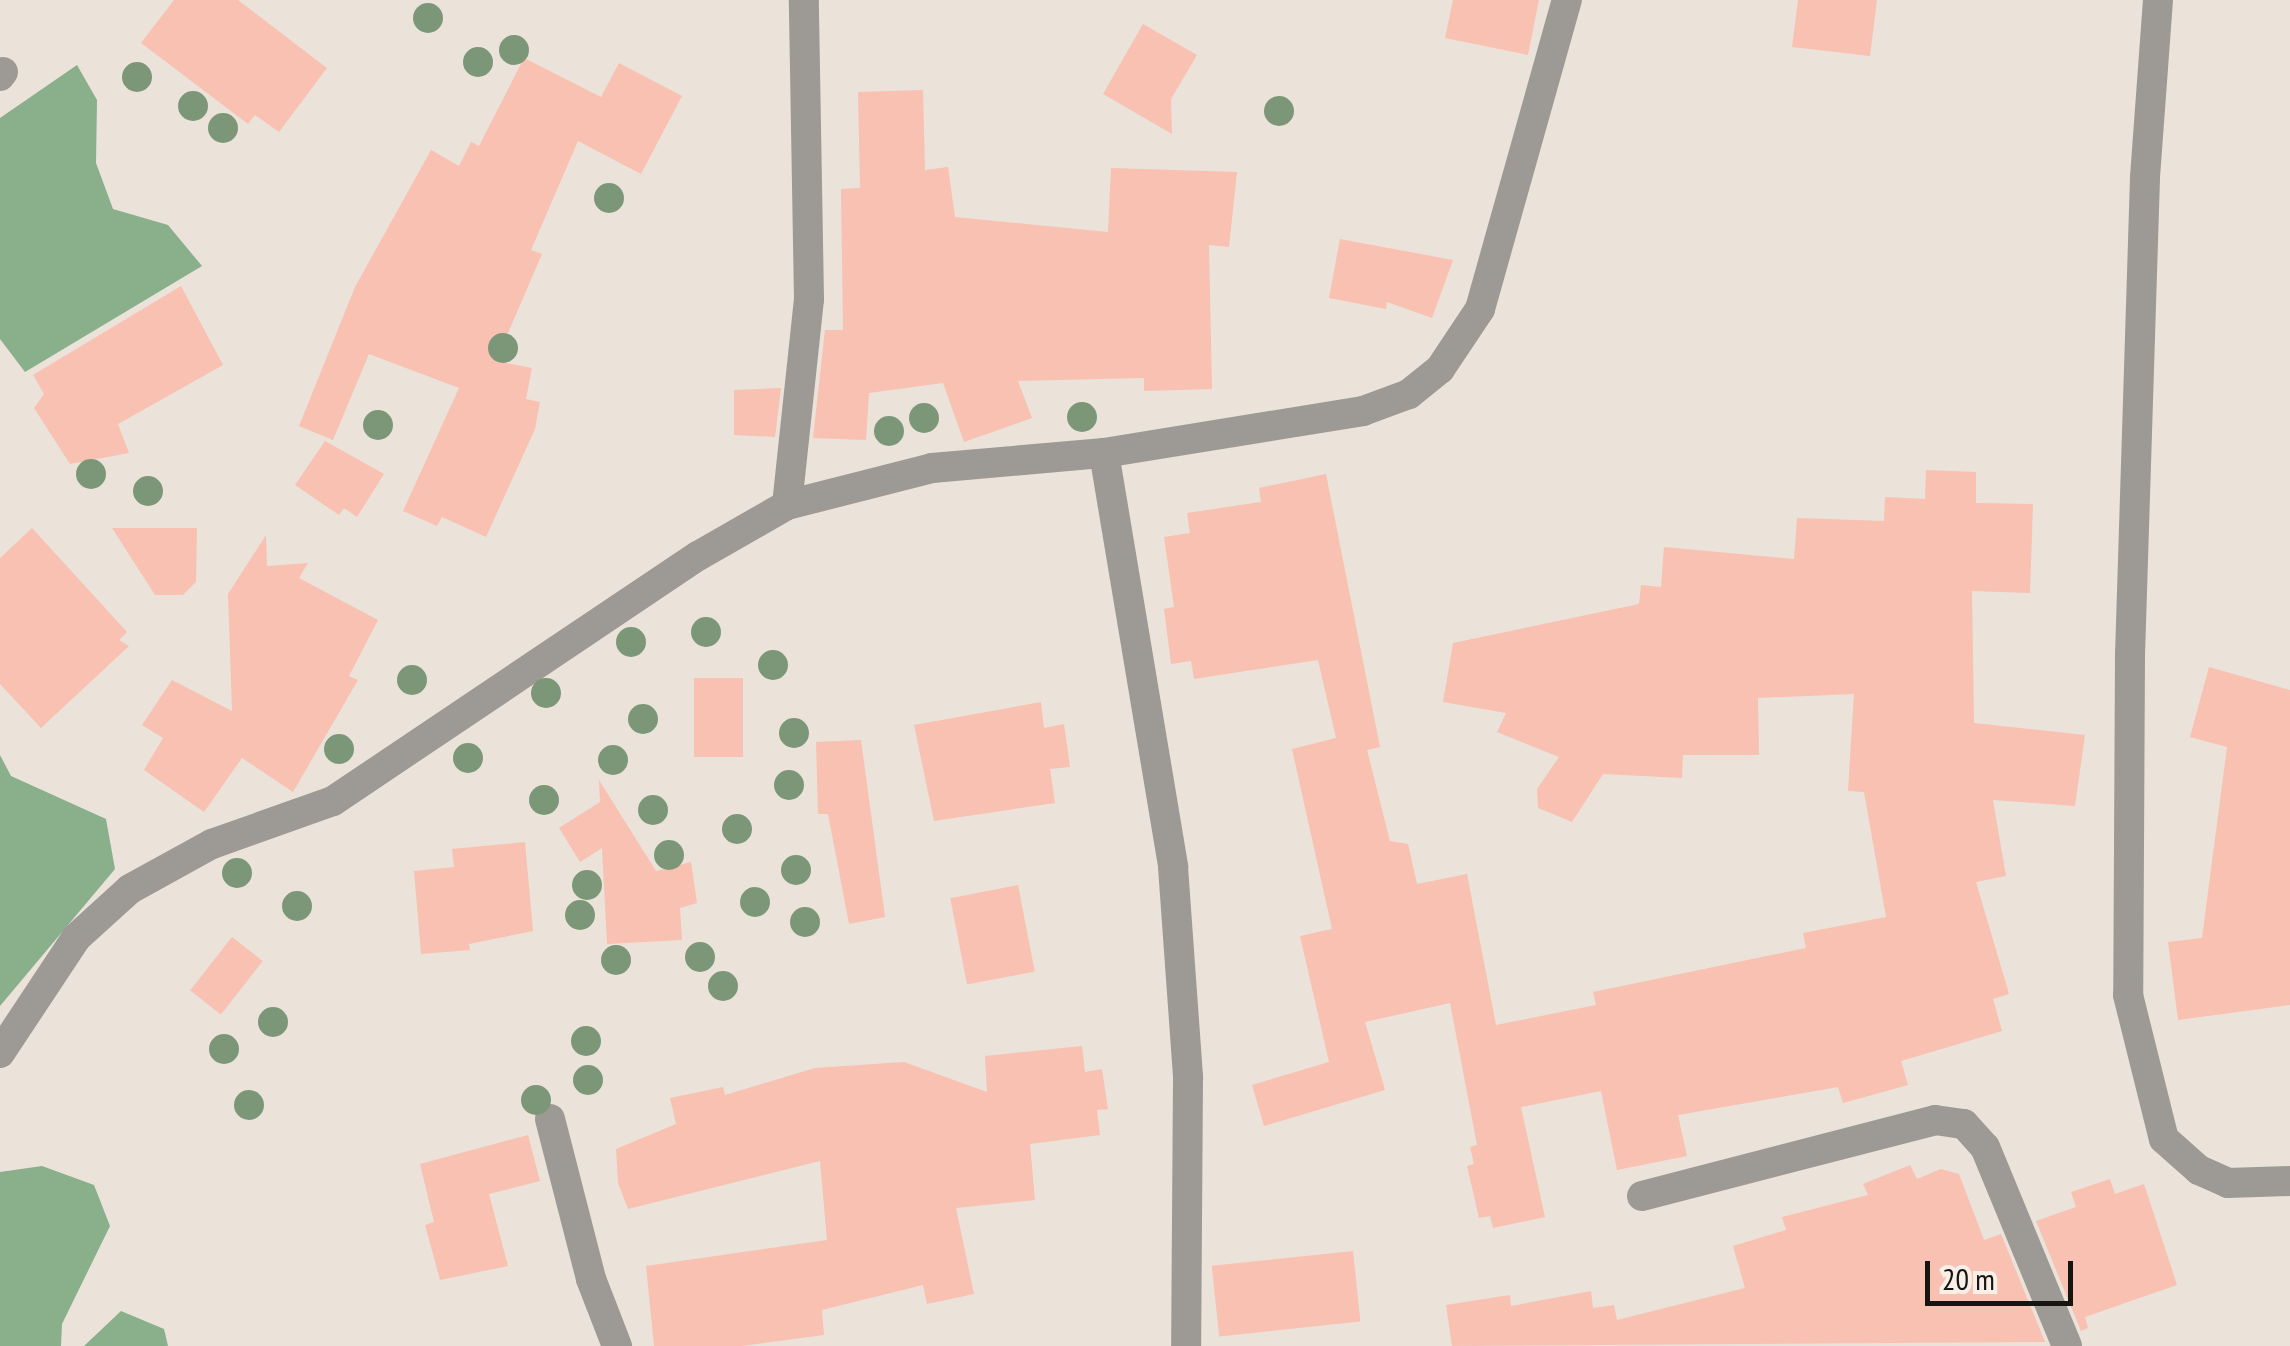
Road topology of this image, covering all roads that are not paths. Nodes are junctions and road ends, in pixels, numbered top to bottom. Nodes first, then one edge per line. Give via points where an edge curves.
1 (804, 0) edge
2 (1566, 0) edge
3 (2158, 0) edge
4 (1104, 453) junction
5 (788, 505) junction
6 (0, 1053) edge
7 (550, 1119) dead end
8 (2290, 1181) edge
9 (1642, 1196) dead end
10 (617, 1346) edge
11 (1186, 1346) edge
12 (2068, 1346) edge

1 - 5 street via 809,299
2 - 4 street via 1480,309 1440,369 1409,394 1362,411
3 - 8 street via 2145,178 2130,655 2128,995 2164,1139 2199,1170 2228,1183
4 - 5 street via 932,468
4 - 11 street via 1173,867 1188,1078
5 - 6 street via 698,556 333,800 212,844 130,889 76,938
7 - 10 street via 590,1279
9 - 12 street via 1935,1120 1964,1124 1985,1146

